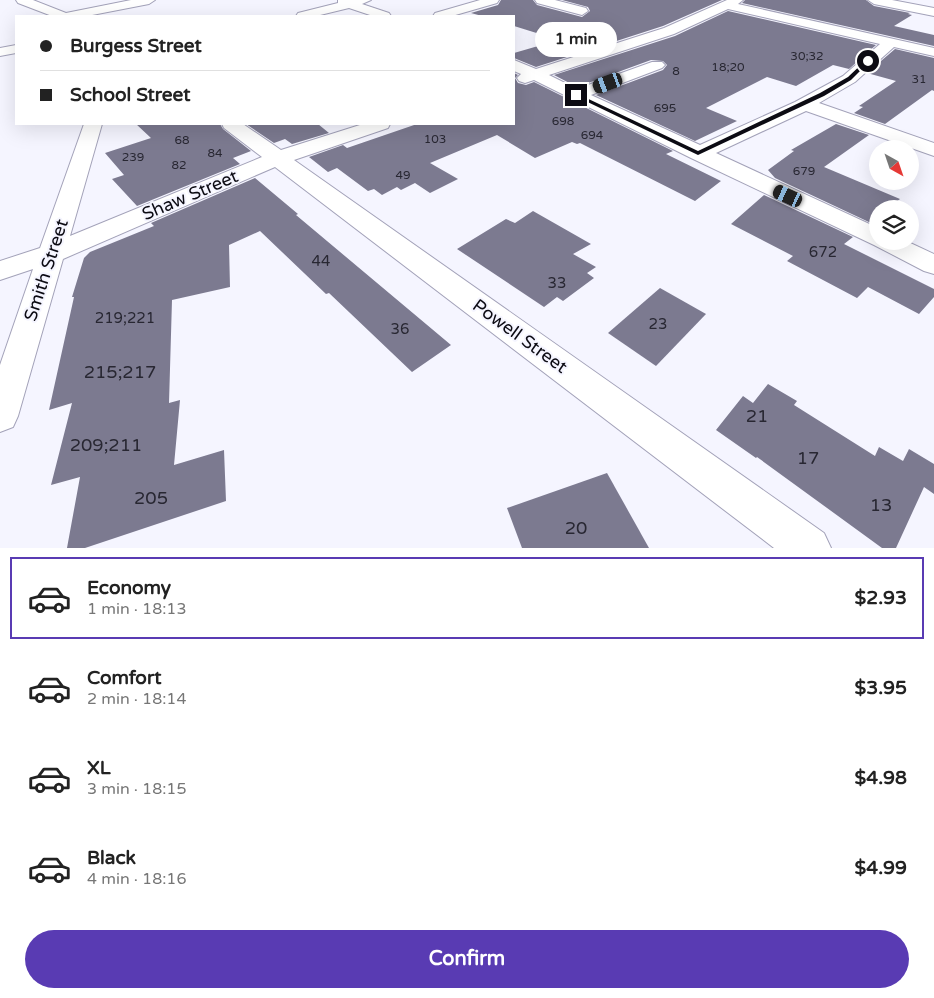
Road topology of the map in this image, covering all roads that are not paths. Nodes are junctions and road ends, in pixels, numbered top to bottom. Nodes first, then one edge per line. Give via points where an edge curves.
1 (150, 0) edge
2 (365, 0) edge
3 (494, 0) edge
4 (874, 0) edge
5 (549, 1) edge
6 (27, 2) edge
7 (343, 2) edge
8 (732, 2) edge
9 (8, 8) dead end
10 (582, 11) dead end
11 (934, 12) edge
12 (60, 15) edge
13 (74, 15) edge
14 (305, 15) edge
15 (382, 15) edge
16 (442, 15) edge
17 (891, 42) junction
18 (15, 50) edge
19 (0, 52) edge
20 (934, 52) edge
21 (656, 65) dead end
22 (515, 66) edge
23 (534, 75) junction
24 (515, 81) edge
25 (576, 95) junction
26 (804, 104) junction
27 (93, 125) edge
28 (232, 125) edge
29 (377, 125) edge
30 (934, 150) edge
31 (698, 154) junction
32 (278, 158) junction
33 (869, 234) edge
34 (903, 250) edge
35 (51, 254) junction
36 (934, 265) edge
37 (0, 271) edge
38 (0, 416) edge
39 (809, 548) edge

1 - 13 street
2 - 7 street
3 - 16 street
4 - 11 street
5 - 10 street
6 - 9 street
6 - 12 street
7 - 14 street
7 - 15 street
8 - 17 street
8 - 23 street via 669,31
17 - 20 street
17 - 26 street via 849,78
18 - 19 street
21 - 25 street
22 - 23 street
23 - 24 street
23 - 25 street
25 - 31 street
26 - 30 street
26 - 31 street
27 - 35 street, Smith Street
28 - 32 street, Powell Street
29 - 32 street, Shaw Street
31 - 33 street
32 - 35 street, Shaw Street
32 - 39 street, Powell Street
34 - 36 street
35 - 37 street, Shaw Street
35 - 38 street, Smith Street

